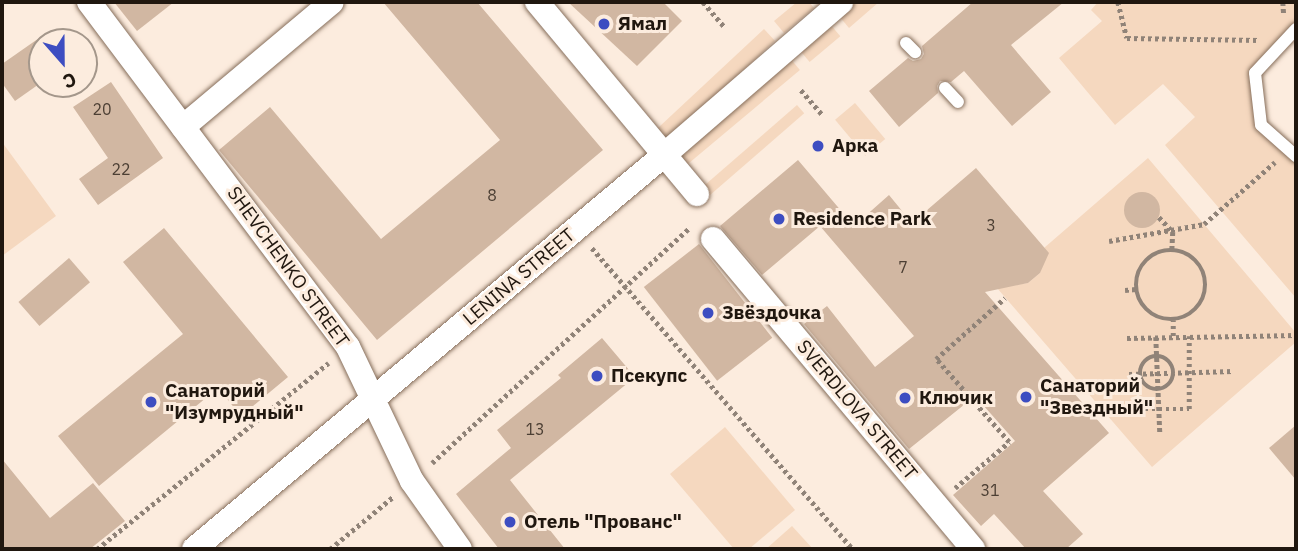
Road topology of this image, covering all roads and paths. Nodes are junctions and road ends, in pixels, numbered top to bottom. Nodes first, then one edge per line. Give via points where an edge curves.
1 (89, 2) edge
2 (332, 2) edge
3 (537, 2) edge
4 (702, 2) edge
5 (841, 2) edge
6 (1118, 2) edge
7 (1283, 2) edge
8 (725, 27) dead end
9 (1296, 29) edge
10 (1285, 40) junction
11 (945, 88) dead end
12 (801, 90) dead end
13 (958, 102) dead end
14 (822, 114) dead end
15 (183, 127) junction
16 (664, 155) junction
17 (1296, 156) edge
18 (1261, 174) dead end
19 (697, 194) dead end
20 (1159, 217) dead end
21 (576, 229) junction
22 (706, 229) joint
23 (1173, 232) junction
24 (1109, 241) dead end
25 (1172, 251) junction
26 (626, 288) junction
27 (1136, 289) junction
28 (1125, 290) dead end
29 (1005, 298) dead end
30 (1173, 320) junction
31 (1296, 335) edge
32 (1172, 336) junction
33 (1189, 336) junction
34 (1156, 337) junction
35 (1127, 338) dead end
36 (348, 347) junction
37 (1157, 355) junction
38 (1233, 370) dead end
39 (1175, 372) junction
40 (1189, 372) junction
41 (1140, 373) junction
42 (1157, 373) junction
43 (1129, 374) dead end
44 (1157, 390) junction
45 (375, 397) junction
46 (1159, 408) junction
47 (1131, 409) dead end
48 (1160, 433) dead end
49 (412, 481) junction
50 (936, 504) junction
51 (97, 549) edge
52 (194, 549) edge
53 (330, 549) edge
54 (460, 549) edge
55 (853, 549) edge
56 (974, 549) edge

1 - 15 street, SHEVCHENKO STREET
2 - 15 street
3 - 16 street
4 - 8 path
5 - 16 street, LENINA STREET
6 - 10 path via 1127,38
7 - 10 path
9 - 10 lane
10 - 17 lane via 1255,73 1261,125
11 - 13 lane
12 - 14 path
15 - 36 street, SHEVCHENKO STREET
16 - 19 street
16 - 21 street, LENINA STREET
18 - 23 path via 1204,224
20 - 23 path
21 - 26 path
21 - 45 street, LENINA STREET
22 - 26 path
22 - 50 street, SVERDLOVA STREET
23 - 24 path
23 - 25 path
25 - 27 path via 1158,253 1146,262
25 - 30 path via 1199,263 1206,289 1195,311
26 - 49 path
26 - 55 path
27 - 28 path
27 - 30 path via 1148,312
29 - 50 path via 936,359 1009,442
30 - 32 path
31 - 33 path
32 - 33 path
32 - 34 path
33 - 40 path
34 - 35 path
34 - 37 path
36 - 45 street, SHEVCHENKO STREET
36 - 51 path
37 - 39 path via 1170,360
37 - 41 path via 1144,361
37 - 42 path
38 - 40 path
39 - 40 path
39 - 42 path
39 - 44 path via 1170,385
40 - 46 path via 1189,408
41 - 42 path
41 - 43 path
41 - 44 path via 1145,386
42 - 44 path
44 - 46 path
45 - 49 street, SHEVCHENKO STREET
45 - 52 street, LENINA STREET
46 - 47 path
46 - 48 path
49 - 53 path
49 - 54 street, SHEVCHENKO STREET
50 - 56 street, SVERDLOVA STREET

